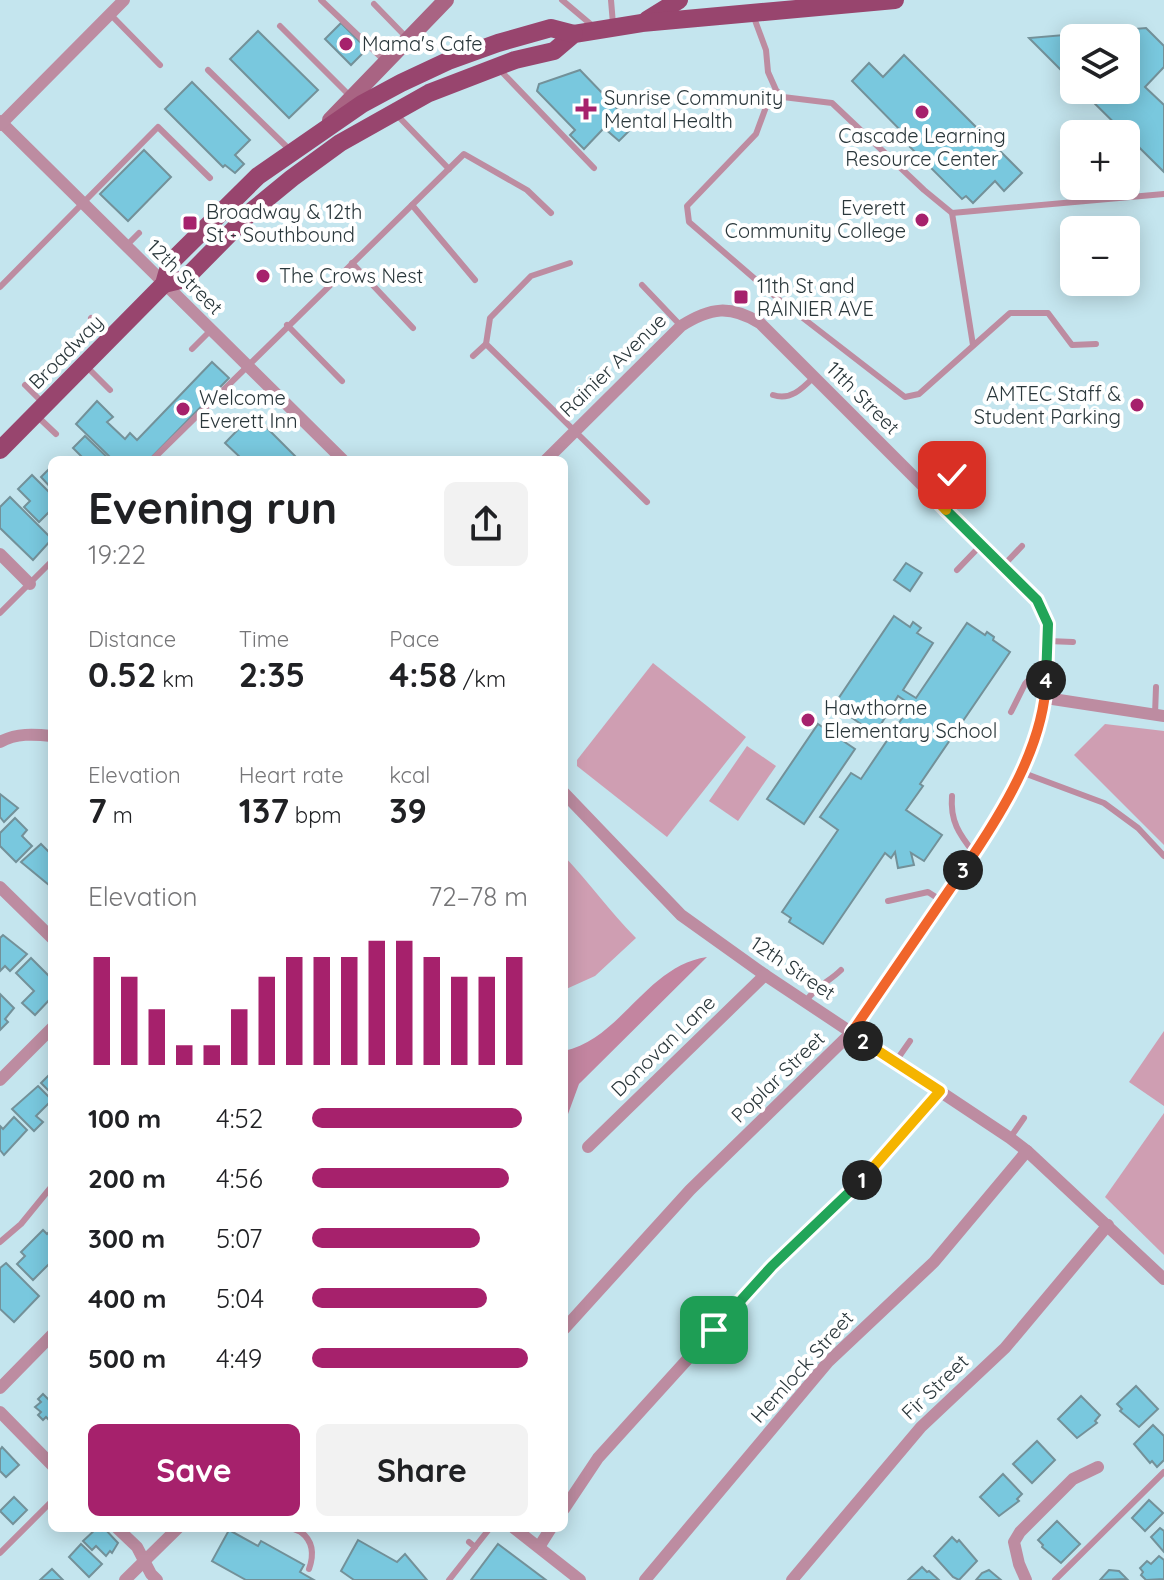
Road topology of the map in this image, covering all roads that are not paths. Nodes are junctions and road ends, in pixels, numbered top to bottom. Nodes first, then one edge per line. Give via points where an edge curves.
1 (124, 0) edge
2 (321, 0) edge
3 (446, 0) edge
4 (562, 0) edge
5 (611, 0) edge
6 (679, 0) edge
7 (895, 0) edge
8 (374, 4) dead end
9 (748, 6) edge
10 (110, 14) junction
11 (642, 23) junction
12 (280, 26) dead end
13 (605, 28) junction
14 (574, 34) junction
15 (408, 39) junction
16 (386, 62) junction
17 (160, 65) dead end
18 (497, 67) junction
19 (208, 70) dead end
20 (783, 97) junction
21 (356, 102) junction
22 (393, 111) junction
23 (1, 123) edge
24 (291, 151) junction
25 (594, 168) dead end
26 (449, 169) junction
27 (210, 178) dead end
28 (1164, 194) edge
29 (83, 204) junction
30 (412, 205) junction
31 (551, 213) dead end
32 (952, 213) junction
33 (139, 233) dead end
34 (126, 246) junction
35 (352, 263) junction
36 (570, 263) dead end
37 (475, 280) dead end
38 (164, 284) junction
39 (642, 285) dead end
40 (0, 287) edge
41 (91, 318) dead end
42 (760, 323) joint
43 (287, 325) junction
44 (681, 326) junction
45 (413, 328) dead end
46 (211, 330) junction
47 (111, 338) junction
48 (486, 344) junction
49 (1096, 344) dead end
50 (973, 345) junction
51 (192, 349) dead end
52 (473, 356) dead end
53 (84, 365) junction
54 (247, 366) junction
55 (814, 377) junction
56 (342, 381) dead end
57 (25, 385) dead end
58 (110, 390) dead end
59 (773, 395) dead end
60 (40, 409) junction
61 (574, 432) junction
62 (56, 434) dead end
63 (0, 450) edge
64 (156, 456) edge
65 (339, 456) edge
66 (550, 456) edge
67 (971, 494) dead end
68 (932, 496) junction
69 (647, 502) dead end
70 (981, 545) junction
71 (1022, 546) dead end
72 (0, 554) edge
73 (48, 565) edge
74 (1003, 566) junction
75 (957, 570) dead end
76 (30, 584) junction
77 (0, 613) edge
78 (1047, 641) junction
79 (1073, 642) dead end
80 (1047, 659) junction
81 (1156, 687) dead end
82 (1046, 698) junction
83 (1011, 712) dead end
84 (1160, 716) edge
85 (48, 736) edge
86 (0, 742) edge
87 (1021, 772) junction
88 (952, 796) dead end
89 (568, 797) edge
90 (974, 854) junction
91 (1164, 856) edge
92 (0, 887) edge
93 (888, 901) dead end
94 (942, 901) junction
95 (48, 934) edge
96 (841, 970) dead end
97 (765, 975) junction
98 (806, 1001) junction
99 (48, 1032) edge
100 (852, 1032) junction
101 (910, 1041) dead end
102 (895, 1062) junction
103 (0, 1080) edge
104 (940, 1091) junction
105 (1024, 1118) dead end
106 (1010, 1138) junction
107 (588, 1147) dead end
108 (1027, 1151) junction
109 (48, 1191) edge
110 (1108, 1225) junction
111 (0, 1242) edge
112 (1164, 1279) edge
113 (568, 1325) edge
114 (48, 1339) edge
115 (0, 1388) edge
116 (0, 1412) edge
117 (48, 1461) edge
118 (1098, 1467) dead end
119 (1164, 1472) edge
120 (568, 1503) edge
121 (48, 1505) edge
122 (121, 1532) edge
123 (174, 1532) edge
124 (304, 1532) edge
125 (486, 1532) edge
126 (519, 1532) edge
127 (548, 1532) edge
128 (539, 1547) junction
129 (0, 1553) edge
130 (144, 1561) junction
131 (309, 1569) dead end
132 (125, 1580) edge
133 (157, 1580) edge
134 (449, 1580) edge
135 (580, 1580) edge
136 (645, 1580) edge
137 (792, 1580) edge
138 (1026, 1580) edge
139 (1055, 1580) edge

1 - 10 street
2 - 16 lane
3 - 15 street
4 - 13 lane
5 - 13 lane
6 - 11 main road
7 - 9 main road
8 - 15 lane
9 - 11 main road
9 - 20 lane via 766,50 768,72
10 - 17 lane
10 - 23 street
11 - 13 main road
12 - 21 lane
13 - 14 main road
14 - 18 main road via 554,51
14 - 21 main road via 551,28 498,43
15 - 16 street
16 - 21 street
18 - 22 main road
18 - 25 lane
19 - 24 lane
20 - 32 lane via 832,103
20 - 50 lane via 766,107 756,134 687,206 689,222 905,397 919,394
21 - 24 main road
22 - 26 lane
22 - 38 main road via 292,178 185,279
23 - 29 street, 12th Street
24 - 38 main road via 258,176 170,263
26 - 30 lane
26 - 31 lane via 464,154 527,190
27 - 29 lane via 158,127
28 - 32 lane
29 - 34 street, 12th Street
29 - 40 lane
30 - 35 lane
30 - 37 lane
32 - 50 lane
33 - 34 lane
34 - 38 street, 12th Street
35 - 43 lane
35 - 45 lane
36 - 48 lane via 531,276 490,318
38 - 46 street, 12th Street
38 - 47 main road, Broadway
39 - 44 lane
41 - 47 lane
42 - 44 street, Rainier Avenue via 729,310 697,316
42 - 55 street, 11th Street
43 - 54 lane
43 - 56 lane
44 - 61 street, Rainier Avenue
46 - 51 lane
46 - 54 street, 12th Street
47 - 53 main road, Broadway
48 - 52 lane
48 - 61 lane
49 - 50 lane via 1072,345 1048,313 1035,311 1010,313
53 - 58 lane
53 - 60 main road, Broadway
54 - 64 lane
54 - 65 street, 12th Street
55 - 59 lane via 800,391
55 - 68 street, 11th Street
57 - 60 lane
60 - 62 lane
60 - 63 main road, Broadway
61 - 66 street, Rainier Avenue
61 - 69 lane
67 - 68 lane via 952,475
68 - 70 street, 11th Street
70 - 74 street, 11th Street
70 - 75 lane
71 - 74 lane
72 - 76 street
73 - 76 lane
74 - 78 street, 11th Street via 1037,600 1048,624
76 - 77 lane
78 - 79 lane
78 - 80 street, 11th Street
80 - 82 street, 11th Street
80 - 83 lane via 1025,684
81 - 84 lane
82 - 84 street
82 - 87 street, Poplar Street
85 - 86 street
87 - 90 street, Poplar Street
87 - 91 lane via 1104,803
88 - 90 lane via 954,827
89 - 97 street, 12th Street via 681,915
90 - 94 street, Poplar Street
92 - 95 street
93 - 94 lane via 928,892
94 - 100 street, Poplar Street
96 - 98 lane
97 - 98 street, 12th Street
97 - 107 street, Donovan Lane
98 - 100 street, 12th Street
99 - 103 street
100 - 102 street, 12th Street
100 - 113 street, Poplar Street via 690,1190
101 - 102 lane
102 - 104 street, 12th Street
104 - 106 street, 12th Street
104 - 120 street via 608,1446
105 - 106 lane
106 - 108 street, 12th Street
108 - 110 street, 12th Street
108 - 136 street, Hemlock Street via 934,1262 828,1362
109 - 111 lane
110 - 112 street, 12th Street
110 - 137 street, Fir Street via 1005,1348 921,1427
114 - 115 street
116 - 117 street
118 - 138 street via 1073,1479 1020,1532 1014,1542
119 - 139 lane
121 - 129 lane
122 - 130 street
123 - 130 street
124 - 131 lane via 312,1547
125 - 134 lane
126 - 128 street
127 - 128 street
128 - 135 street
130 - 132 street
130 - 133 street

